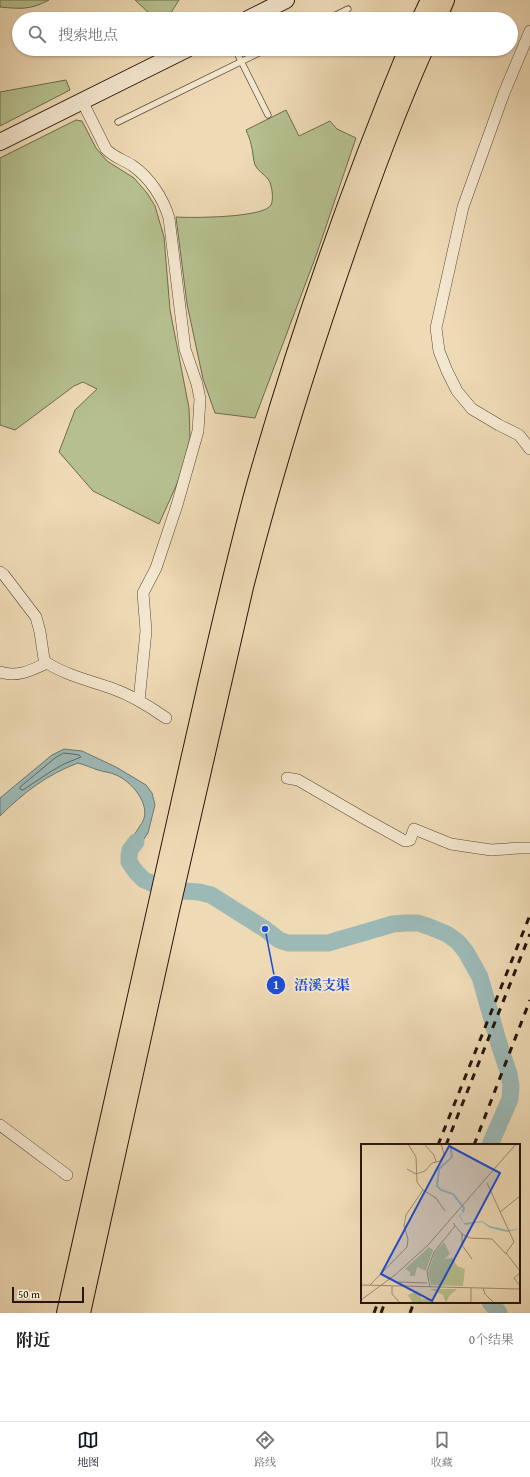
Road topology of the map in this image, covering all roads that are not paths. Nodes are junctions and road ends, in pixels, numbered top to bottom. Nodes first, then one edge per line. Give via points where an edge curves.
1 (286, 0) edge
2 (430, 0) edge
3 (445, 0) edge
4 (348, 9) dead end
5 (262, 12) edge
6 (342, 12) edge
7 (424, 12) edge
8 (440, 12) edge
9 (530, 31) edge
10 (174, 56) edge
11 (239, 56) edge
12 (254, 56) edge
13 (405, 56) edge
14 (421, 56) edge
15 (242, 62) junction
16 (82, 101) junction
17 (268, 115) dead end
18 (118, 122) dead end
19 (0, 142) edge
20 (530, 449) edge
21 (0, 572) edge
22 (47, 663) junction
23 (0, 672) edge
24 (139, 701) junction
25 (166, 718) dead end
26 (287, 778) dead end
27 (530, 848) edge
28 (174, 862) junction
29 (161, 917) junction
30 (0, 1125) edge
31 (67, 1175) dead end
32 (66, 1313) edge
33 (81, 1313) edge

1 - 5 main road
2 - 7 main road
3 - 8 main road
4 - 6 lane
9 - 20 street via 463,207 436,328 439,350 457,391 472,409 519,435
10 - 16 main road
11 - 15 lane
12 - 15 lane
13 - 28 main road via 343,218 272,431 228,591
14 - 28 main road via 356,222 286,435 244,587
15 - 17 lane
15 - 18 lane
16 - 19 main road
16 - 24 street via 106,149 145,177 159,194 166,208 184,349 200,399 198,431 177,505 156,568 143,593 146,631
21 - 22 street via 36,617
22 - 23 street via 26,673
22 - 24 street
24 - 25 street
26 - 27 street via 298,780 405,841 410,840 414,829 451,844 491,850
28 - 29 main road
29 - 32 main road
29 - 33 main road
30 - 31 street

